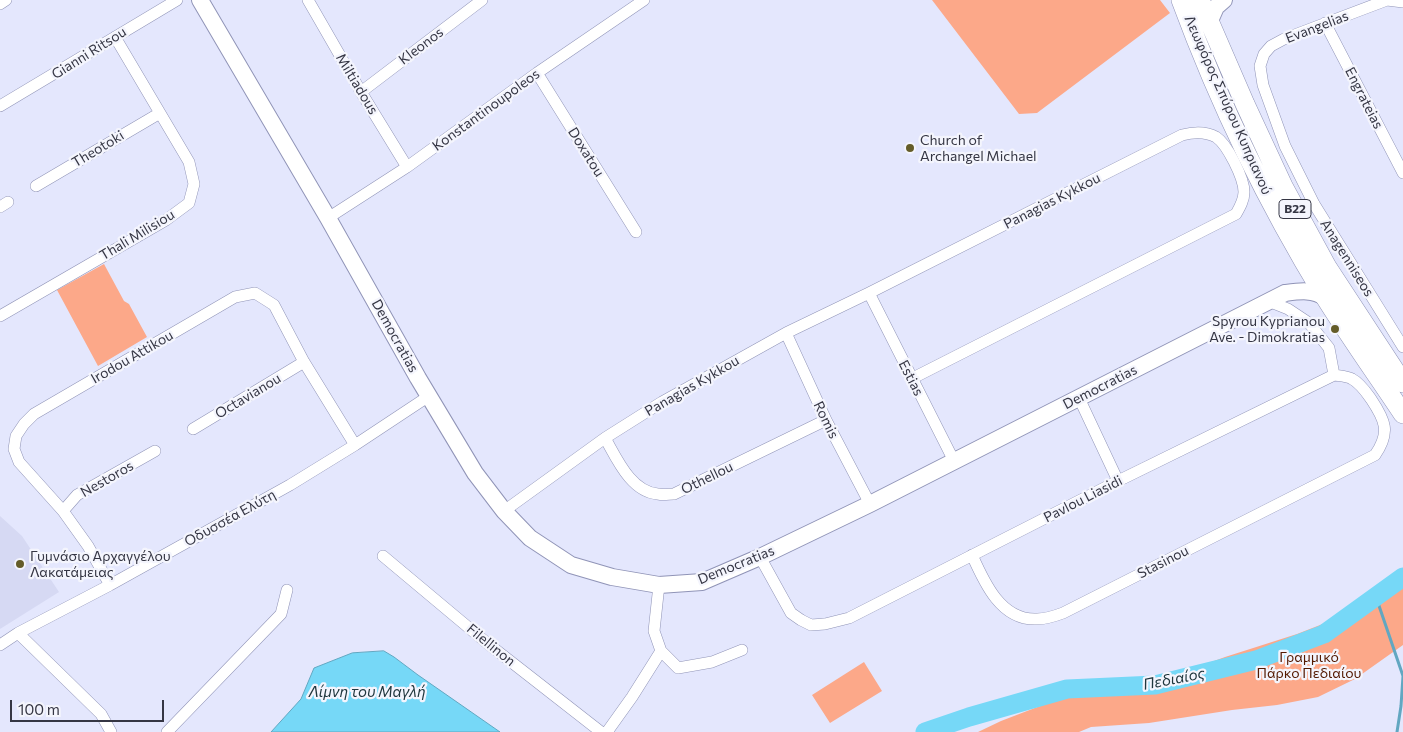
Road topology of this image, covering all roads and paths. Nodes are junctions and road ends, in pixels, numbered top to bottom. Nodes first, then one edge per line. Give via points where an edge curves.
1 (6, 0) edge
2 (177, 0) edge
3 (200, 0) edge
4 (308, 0) edge
5 (482, 0) edge
6 (644, 0) edge
7 (1181, 0) edge
8 (1200, 0) edge
9 (1224, 0) edge
10 (1403, 2) edge
11 (0, 4) edge
12 (1209, 23) junction
13 (1325, 23) junction
14 (116, 37) junction
15 (1264, 54) joint
16 (537, 73) junction
17 (361, 92) junction
18 (0, 106) edge
19 (160, 113) junction
20 (407, 167) junction
21 (1403, 173) edge
22 (36, 186) dead end
23 (328, 218) junction
24 (636, 232) dead end
25 (1304, 261) junction
26 (869, 293) junction
27 (1285, 293) junction
28 (1326, 298) junction
29 (1268, 301) junction
30 (0, 316) edge
31 (786, 333) junction
32 (1403, 347) edge
33 (304, 362) junction
34 (1334, 375) junction
35 (911, 379) junction
36 (1403, 383) edge
37 (429, 396) junction
38 (1079, 398) junction
39 (1403, 414) edge
40 (826, 420) junction
41 (192, 429) dead end
42 (605, 438) junction
43 (355, 445) junction
44 (155, 451) dead end
45 (954, 461) junction
46 (1118, 481) junction
47 (870, 504) junction
48 (63, 511) junction
49 (504, 511) junction
50 (972, 555) junction
51 (382, 556) dead end
52 (760, 557) junction
53 (110, 585) junction
54 (659, 585) junction
55 (287, 590) dead end
56 (18, 633) junction
57 (0, 645) edge
58 (742, 650) dead end
59 (660, 651) junction
60 (112, 732) edge
61 (167, 732) edge
62 (601, 732) edge
63 (607, 732) edge

1 - 11 street
2 - 14 street, Gianni Ritsou
3 - 23 street, Democratias
4 - 17 street, Miltiadous
5 - 17 street, Kleonos
6 - 16 street, Konstantinoupoleos
7 - 25 main road, Λεωφόρος Σπύρου Κυπριανού / B22 via 1228,113
8 - 12 main road, Λεωφόρος Σπύρου Κυπριανού / B22
9 - 12 street via 1216,7
10 - 13 street, Evangelias via 1387,0
12 - 36 main road, Λεωφόρος Σπύρου Κυπριανού / B22 via 1292,202 1327,267
13 - 15 street, Evangelias via 1284,39
13 - 21 street, Engrateias
14 - 18 street, Gianni Ritsou
14 - 19 street, Thali Milisiou
15 - 32 street, Anagenniseos via 1260,66 1263,85 1285,146 1314,204
16 - 20 street, Konstantinoupoleos
16 - 24 street, Doxatou
17 - 20 street, Miltiadous
19 - 22 street, Theotoki
19 - 30 street, Thali Milisiou via 190,162 194,184 189,203 166,220
20 - 23 street, Konstantinoupoleos
23 - 37 street, Democratias
25 - 27 street, Democratias via 1298,279
25 - 28 main road, Λεωφόρος Σπύρου Κυπριανού / B22
26 - 31 street, Panagias Kykkou
26 - 35 street, Estias
26 - 35 street, Panagias Kykkou via 1182,135 1197,132 1220,140 1243,181 1244,192 1236,214
27 - 28 street, Democratias via 1309,291
27 - 29 street, Democratias
28 - 39 main road, Λεωφόρος Σπύρου Κυπριανού / B22
29 - 34 street via 1309,323 1330,348
29 - 38 street, Democratias
31 - 40 street, Romis
31 - 42 street, Panagias Kykkou via 662,402
33 - 41 street, Octavianou
33 - 43 street, Irodou Attikou
33 - 48 street, Irodou Attikou via 274,305 256,294 235,297 34,414 16,436 14,449 19,462
34 - 46 street, Pavlou Liasidi
34 - 50 street, Stasinou via 1353,380 1382,415 1384,437 1375,455 1063,613 1035,620 1009,611 988,590
35 - 45 street, Estias
37 - 43 street, Οδυσσέα Ελύτη
37 - 49 street, Democratias via 475,472
38 - 45 street, Democratias
38 - 46 street
40 - 42 street, Othellou via 674,494 657,494 640,487 624,470
40 - 47 street, Romis
42 - 49 street, Panagias Kykkou
43 - 53 street, Οδυσσέα Ελύτη
44 - 48 street, Nestoros via 77,495
45 - 47 street, Democratias
46 - 50 street, Pavlou Liasidi
47 - 52 street, Democratias
48 - 53 street, Irodou Attikou
49 - 54 street, Democratias via 530,538 571,565 612,577
50 - 52 street, Pavlou Liasidi via 849,618 811,625 791,613
51 - 62 street, Filellinon
52 - 54 street, Democratias via 702,582
53 - 56 street, Οδυσσέα Ελύτη
54 - 59 street via 654,631
55 - 61 street via 280,614
56 - 57 street, Οδυσσέα Ελύτη
56 - 60 street via 101,714
58 - 59 street via 712,662 678,668
59 - 63 street

